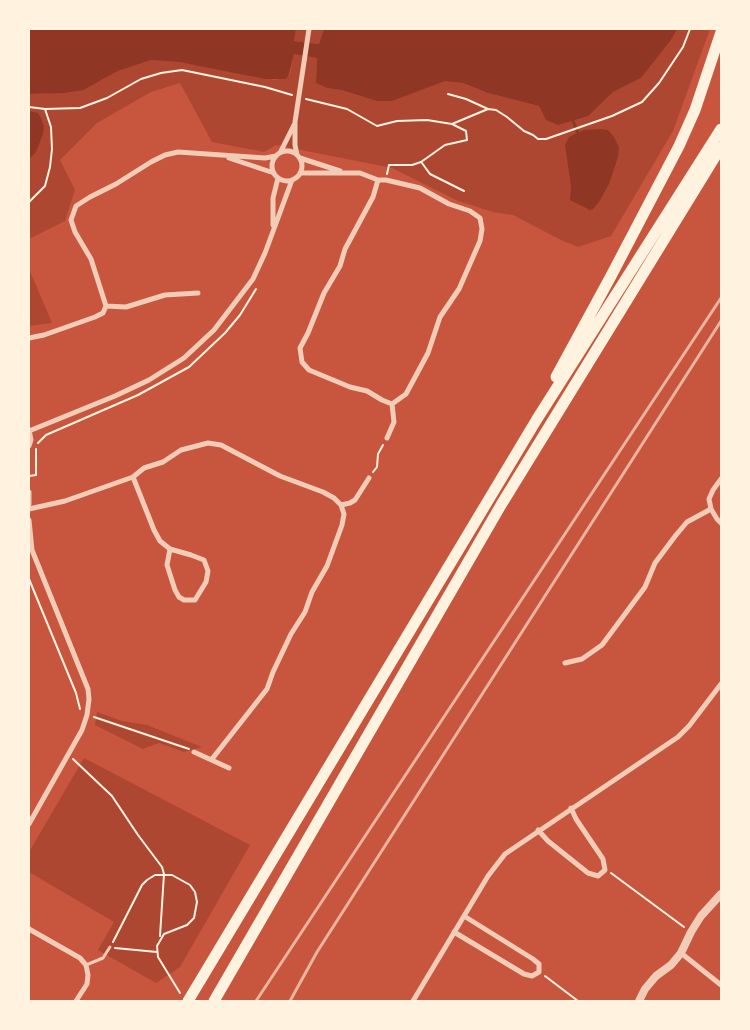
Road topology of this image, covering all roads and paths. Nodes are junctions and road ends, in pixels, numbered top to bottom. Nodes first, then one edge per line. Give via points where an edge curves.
1 (309, 29) edge
2 (690, 29) edge
3 (721, 32) edge
4 (448, 94) dead end
5 (302, 98) junction
6 (304, 106) dead end
7 (30, 107) edge
8 (45, 109) junction
9 (488, 109) junction
10 (296, 122) junction
11 (452, 124) junction
12 (721, 129) edge
13 (721, 147) edge
14 (278, 154) junction
15 (222, 155) junction
16 (298, 156) junction
17 (721, 157) edge
18 (421, 162) junction
19 (300, 173) junction
20 (348, 173) junction
21 (276, 176) junction
22 (292, 180) junction
23 (378, 180) junction
24 (386, 180) junction
25 (464, 191) dead end
26 (29, 202) edge
27 (29, 207) edge
28 (681, 213) junction
29 (273, 230) junction
30 (257, 286) dead end
31 (198, 293) dead end
32 (106, 306) junction
33 (29, 338) edge
34 (392, 404) junction
35 (537, 419) junction
36 (29, 431) edge
37 (387, 438) joint
38 (29, 446) edge
39 (29, 476) edge
40 (133, 477) junction
41 (369, 478) joint
42 (721, 479) edge
43 (29, 492) edge
44 (29, 504) edge
45 (341, 505) junction
46 (29, 509) edge
47 (711, 509) junction
48 (29, 520) edge
49 (721, 523) edge
50 (170, 549) junction
51 (29, 579) edge
52 (565, 663) dead end
53 (721, 684) edge
54 (87, 714) junction
55 (78, 716) dead end
56 (194, 752) joint
57 (68, 754) junction
58 (212, 759) junction
59 (229, 768) dead end
60 (571, 808) junction
61 (29, 824) edge
62 (538, 830) junction
63 (605, 870) junction
64 (164, 874) junction
65 (721, 894) edge
66 (464, 916) junction
67 (29, 929) edge
68 (454, 932) junction
69 (691, 932) junction
70 (160, 938) junction
71 (110, 948) junction
72 (157, 952) junction
73 (682, 953) junction
74 (86, 965) junction
75 (539, 972) junction
76 (721, 985) edge
77 (185, 998) edge
78 (76, 1001) edge
79 (214, 1001) edge
80 (413, 1001) edge
81 (578, 1001) edge
82 (639, 1001) edge

1 - 5 street
2 - 9 path via 683,47 642,102 612,116 538,139 496,110
3 - 35 highway via 695,110 679,146 540,406
4 - 9 path
5 - 6 path
5 - 8 path via 182,70 161,72 141,79 107,98 80,108
5 - 10 street
5 - 11 path via 347,109 377,126 427,120
7 - 8 path
8 - 26 path via 51,127 50,167 45,186
9 - 11 path
10 - 14 street
10 - 16 street via 294,146
11 - 18 path via 466,131 467,140 445,145
12 - 35 highway
13 - 28 highway
14 - 15 street via 265,158
14 - 16 street via 288,151
14 - 21 street via 272,164
15 - 21 street
15 - 32 street via 178,152 165,155 76,206 71,220 91,259
16 - 19 street
16 - 20 street
17 - 28 highway via 691,204
18 - 24 path via 389,165
18 - 25 path via 430,174
19 - 20 street
19 - 22 street
20 - 23 street via 360,173
21 - 22 street
21 - 29 street
22 - 29 street
23 - 24 street
23 - 34 street via 373,197 345,249 300,348 302,362 310,370
24 - 34 street via 420,188 448,204 470,211 480,218 482,229 459,289 440,317 428,353 406,394
26 - 27 path
28 - 79 highway via 501,505
29 - 36 street via 253,279 214,330 184,358 115,396
30 - 39 path via 225,333 188,368 40,440 35,452 36,475
31 - 32 street via 166,295 126,307
32 - 33 street via 103,313
34 - 37 street via 394,422
35 - 77 highway
36 - 38 street
37 - 41 path via 378,454 377,467
40 - 45 street via 181,450 208,443 221,445 280,476 323,492
40 - 46 street via 65,501
40 - 50 street via 154,530
41 - 45 street via 356,500
42 - 47 street via 709,499
43 - 44 street
45 - 58 street via 344,514 342,525 327,566 291,634 268,689
47 - 49 street
47 - 52 street via 687,522 676,535 655,563 645,587 602,645 582,659
48 - 54 street via 32,550 88,689
50 - 50 street via 204,560 208,571 206,582 195,600 184,600 175,590 167,565
51 - 55 path via 76,693
53 - 60 street via 690,726 678,736
54 - 56 path
54 - 57 street
56 - 58 street
57 - 61 street
57 - 64 path via 112,796
58 - 59 street
60 - 62 street
60 - 63 street via 604,859
62 - 63 street via 588,873 598,876
62 - 66 street via 496,864
63 - 69 path
64 - 70 path
64 - 70 path via 180,878 190,885 195,892 196,910 187,926
64 - 71 path via 142,885
65 - 69 street
66 - 68 street
66 - 75 street via 533,959 539,964
67 - 74 street via 80,958
68 - 75 street via 524,974 532,976
68 - 80 street
69 - 73 street
70 - 72 path
71 - 72 path
71 - 74 lane via 102,958
72 - 77 path
73 - 76 street
73 - 82 street via 656,976
74 - 78 street via 87,984
75 - 81 path

